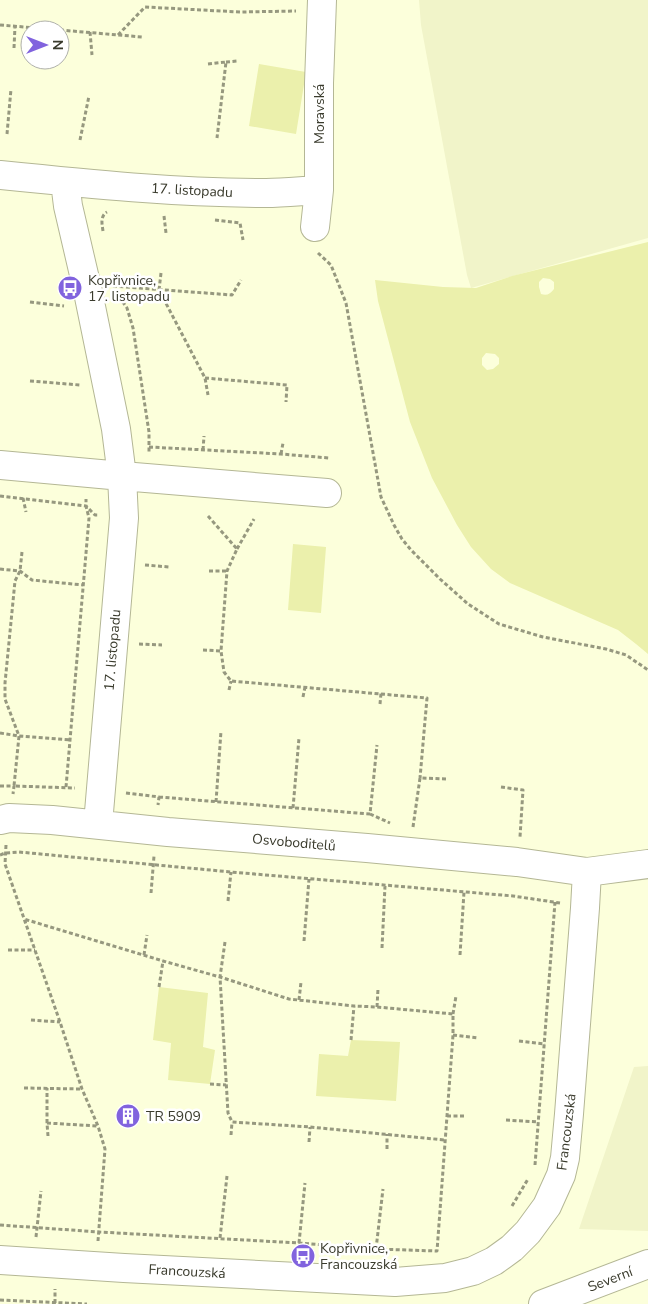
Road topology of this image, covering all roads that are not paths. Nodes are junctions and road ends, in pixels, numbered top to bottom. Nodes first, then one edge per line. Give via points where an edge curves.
1 (322, 5) edge
2 (0, 175) edge
3 (65, 182) junction
4 (319, 190) junction
5 (315, 227) road end
6 (0, 465) edge
7 (122, 476) junction
8 (327, 492) dead end
9 (0, 820) edge
10 (98, 824) junction
11 (648, 864) edge
12 (587, 872) junction
13 (0, 1260) edge
14 (648, 1264) edge
15 (543, 1304) edge

1 - 4 street, Moravská
2 - 3 street, 17. listopadu
3 - 4 street, 17. listopadu via 210,192
3 - 7 street, 17. listopadu via 68,206 103,286
4 - 5 street, Moravská
6 - 7 street
7 - 8 street
7 - 10 street, 17. listopadu via 124,518
9 - 10 street, Osvoboditelů via 15,818
10 - 12 street, Osvoboditelů via 517,862
11 - 12 street
12 - 13 street, Francouzská via 570,1105 561,1175 547,1206 528,1232 494,1261 473,1272 445,1278 395,1282
14 - 15 street, Severní

